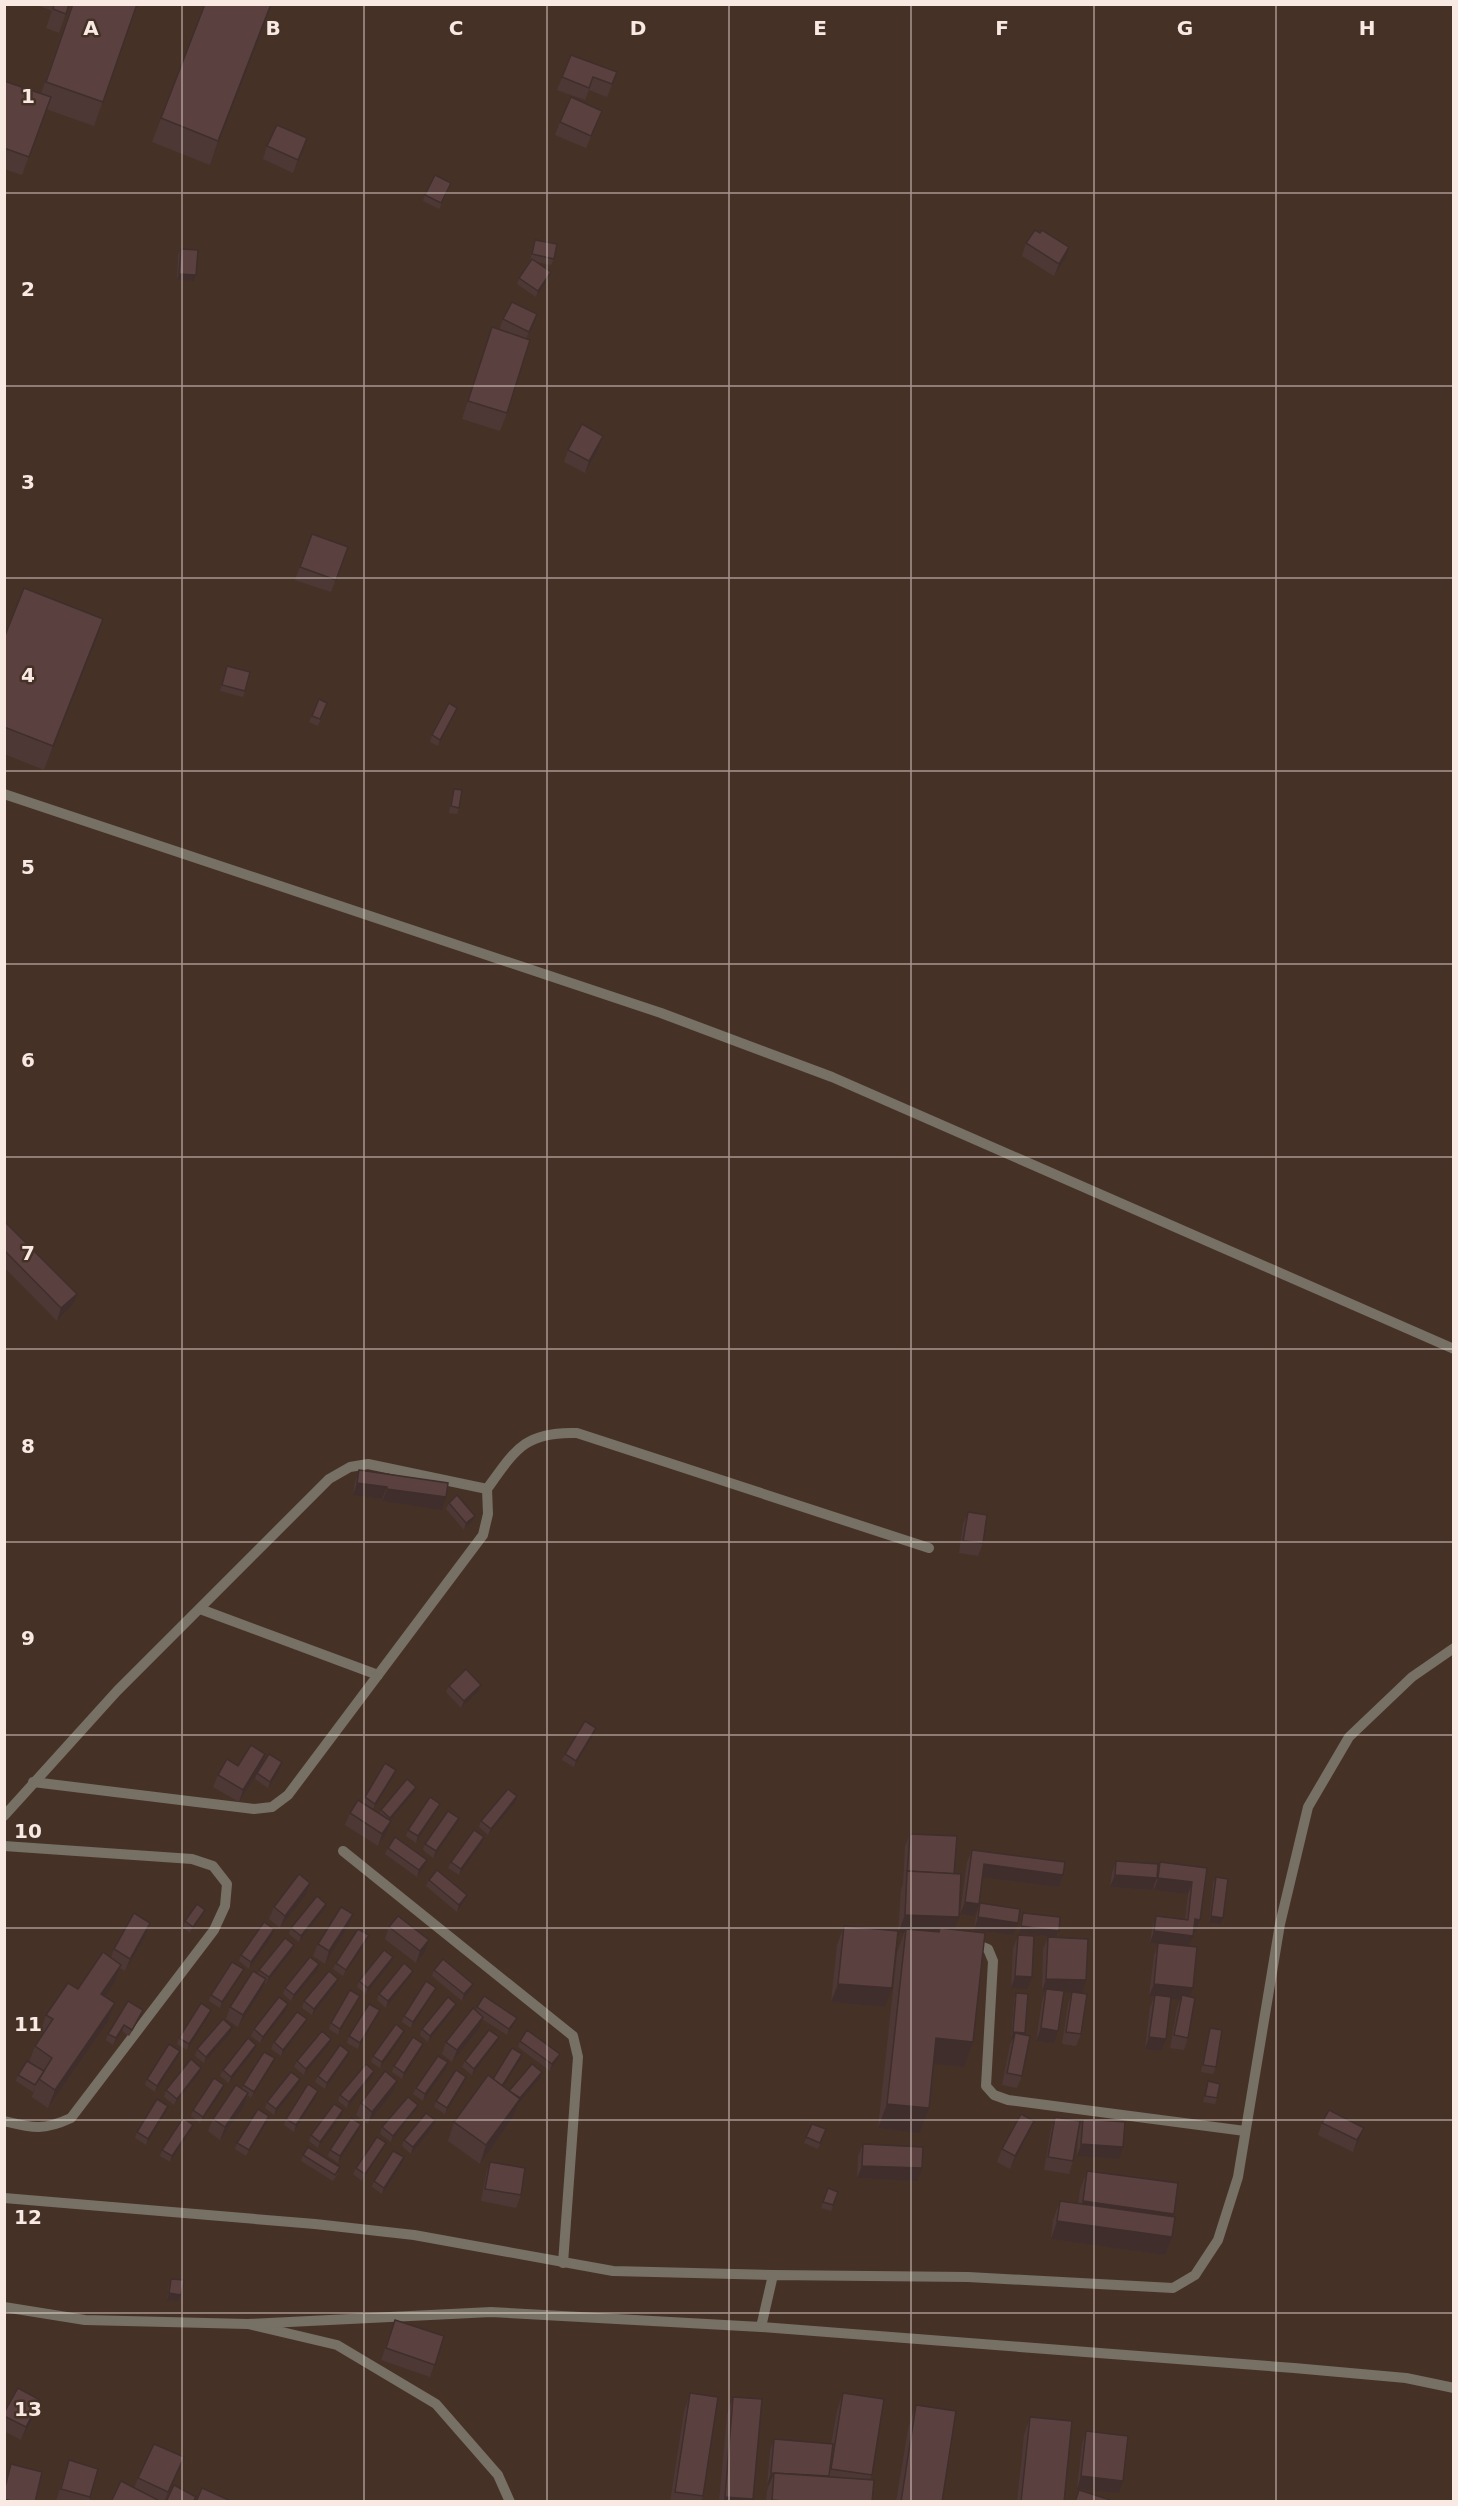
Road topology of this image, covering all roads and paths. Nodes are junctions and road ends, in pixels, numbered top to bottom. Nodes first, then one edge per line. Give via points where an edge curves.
1 (4, 794) edge
2 (1454, 1349) edge
3 (487, 1489) junction
4 (929, 1548) dead end
5 (200, 1609) junction
6 (1454, 1648) edge
7 (378, 1675) junction
8 (33, 1782) junction
9 (4, 1816) edge
10 (4, 1846) edge
11 (343, 1851) dead end
12 (954, 1941) edge
13 (4, 2121) edge
14 (1245, 2131) junction
15 (4, 2198) edge
16 (563, 2263) junction
17 (773, 2275) junction
18 (4, 2307) edge
19 (248, 2324) junction
20 (761, 2327) junction
21 (1454, 2388) edge
22 (510, 2502) edge

1 - 2 lane via 661,1013 832,1077
3 - 4 lane via 514,1451 540,1435 577,1433
3 - 5 lane via 368,1464 350,1467 329,1479
3 - 7 lane via 488,1514 483,1535
5 - 7 lane
5 - 8 lane
6 - 14 lane via 1412,1677 1348,1737 1308,1807 1280,1924
7 - 8 lane via 288,1795 272,1807 254,1809
8 - 9 lane
10 - 13 lane via 192,1859 213,1866 227,1884 225,1906 214,1930 71,2118 51,2127
11 - 16 lane via 573,2036 578,2057
12 - 14 lane via 977,1943 988,1949 993,1961 986,2086 994,2095
14 - 17 lane via 1238,2177 1218,2240 1195,2275 1173,2288 968,2277
15 - 16 lane via 414,2235
16 - 17 lane via 613,2271
17 - 20 lane
18 - 19 lane via 85,2320
19 - 20 lane via 491,2312
19 - 22 lane via 337,2345 436,2404 498,2475
20 - 21 lane via 1294,2368 1406,2378

